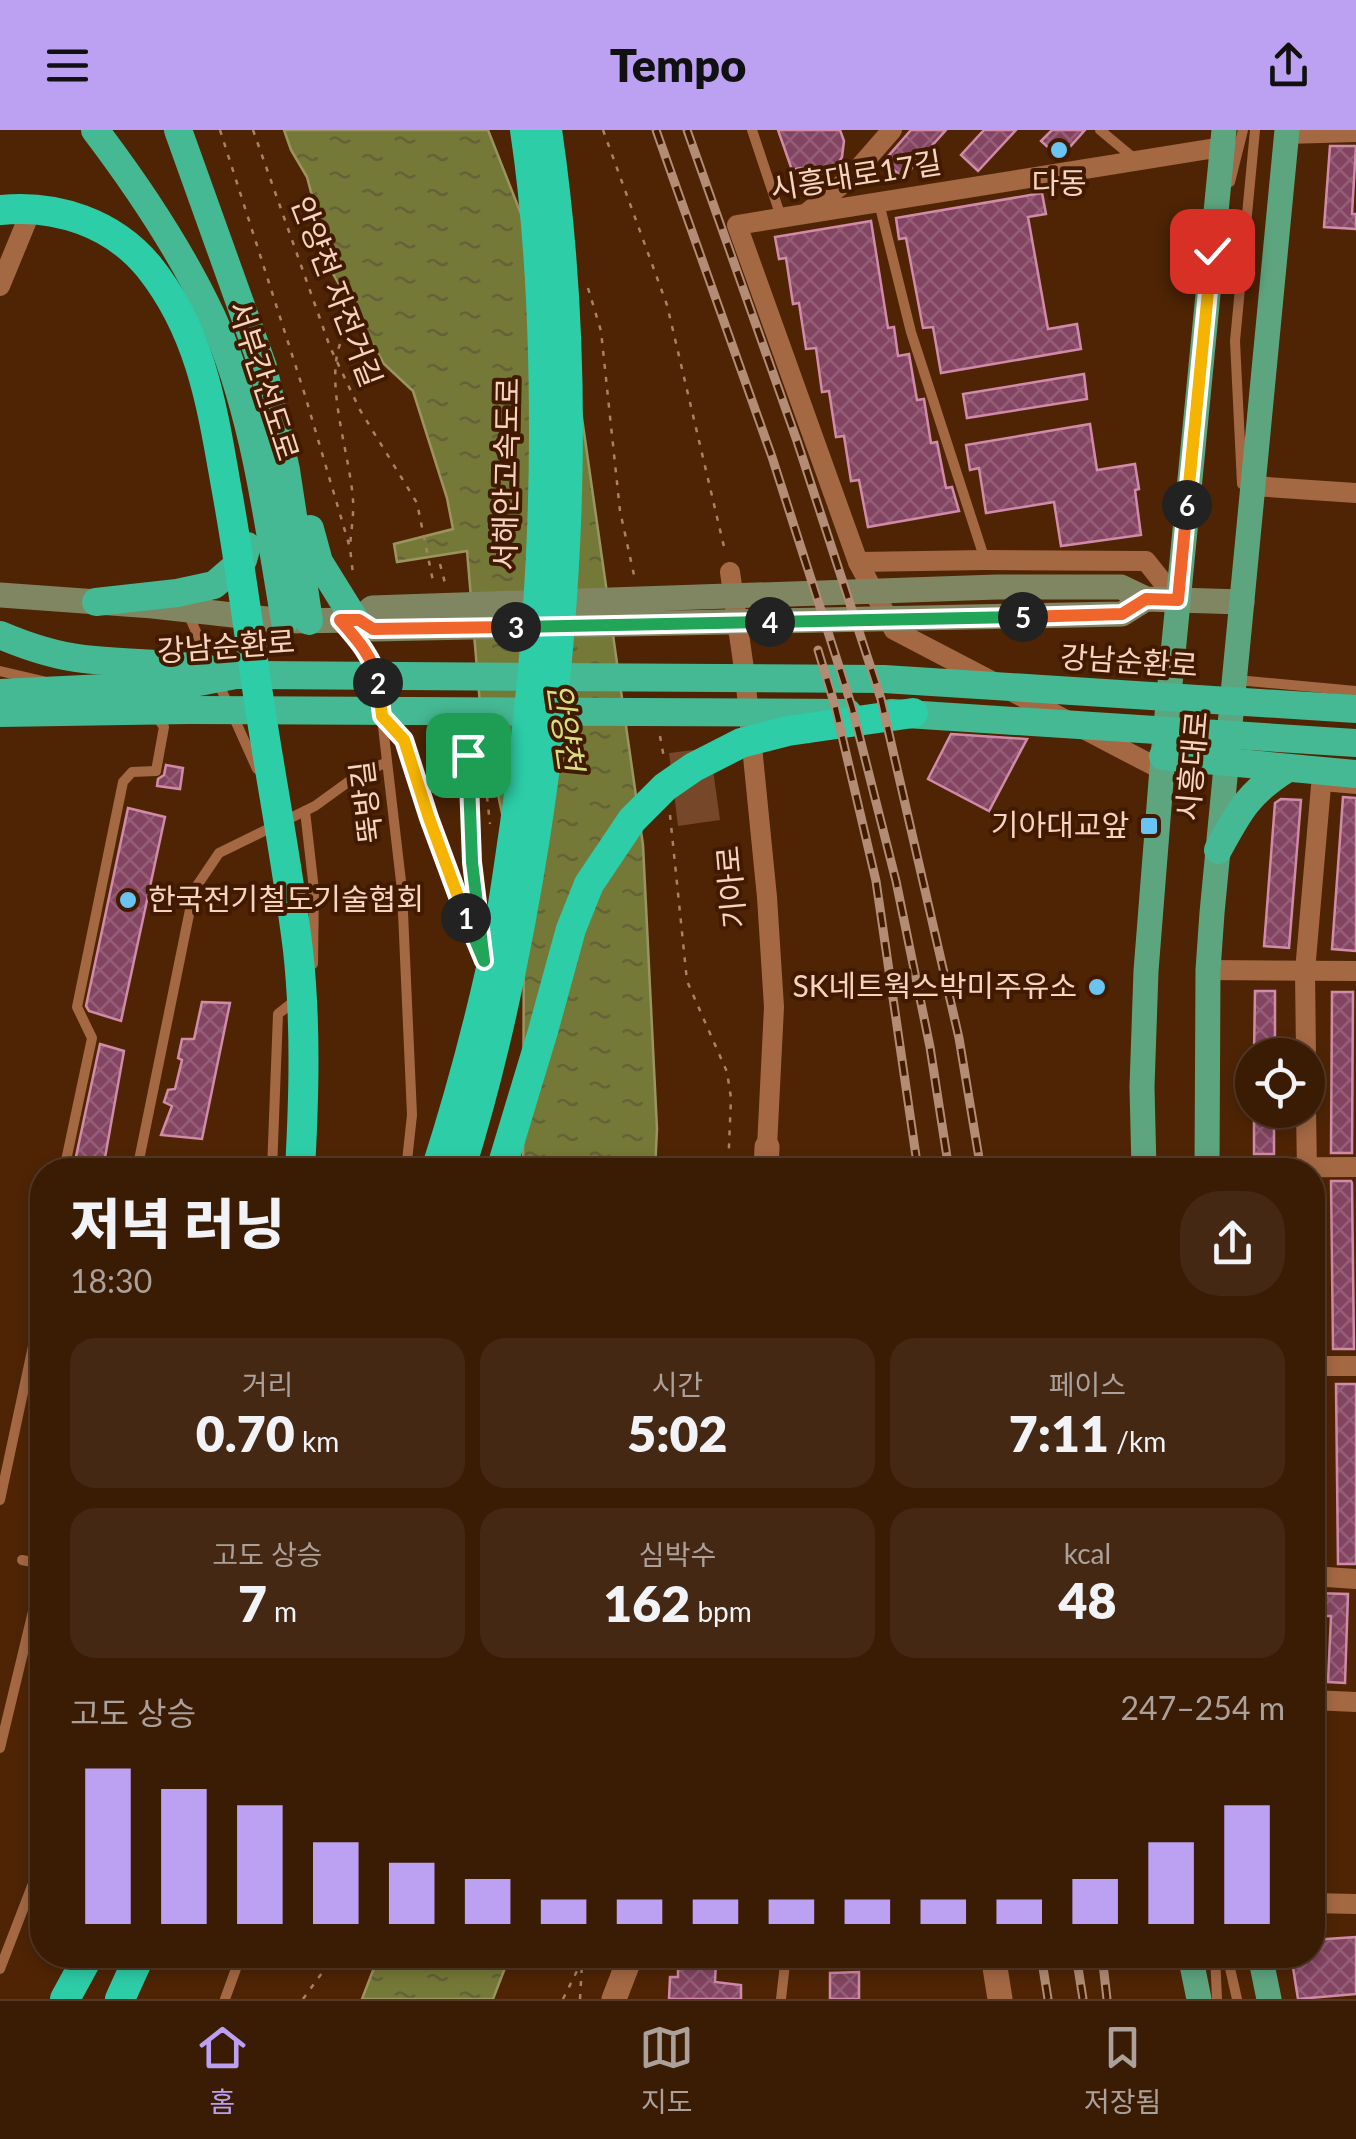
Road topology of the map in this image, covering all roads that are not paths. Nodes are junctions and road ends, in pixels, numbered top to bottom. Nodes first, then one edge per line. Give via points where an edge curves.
1 (95, 130) edge
2 (178, 130) edge
3 (525, 130) edge
4 (547, 130) edge
5 (752, 130) edge
6 (892, 130) edge
7 (1100, 130) edge
8 (1243, 130) edge
9 (1255, 130) edge
10 (1286, 132) edge
11 (1356, 132) edge
12 (1223, 138) edge
13 (1136, 161) junction
14 (880, 203) junction
15 (14, 214) edge
16 (806, 214) junction
17 (781, 218) junction
18 (737, 225) joint
19 (1212, 251) junction
20 (0, 286) edge
21 (273, 470) junction
22 (1253, 486) junction
23 (1356, 492) edge
24 (1246, 555) junction
25 (985, 560) junction
26 (858, 562) junction
27 (730, 572) road end
28 (0, 595) edge
29 (1146, 599) junction
30 (1178, 600) junction
31 (96, 602) junction
32 (1242, 602) junction
33 (186, 610) junction
34 (360, 620) junction
35 (296, 621) junction
36 (0, 635) edge
37 (0, 671) edge
38 (236, 674) junction
39 (1234, 680) junction
40 (1356, 691) edge
41 (0, 692) edge
42 (1356, 709) edge
43 (0, 713) edge
44 (913, 713) junction
45 (1166, 719) junction
46 (1230, 725) junction
47 (1356, 733) edge
48 (1356, 743) edge
49 (387, 762) junction
50 (1226, 762) junction
51 (1162, 763) junction
52 (1288, 768) junction
53 (1356, 774) edge
54 (259, 783) dead end
55 (1320, 786) joint
56 (1356, 789) edge
57 (304, 811) junction
58 (1218, 850) junction
59 (1208, 970) junction
60 (1305, 971) junction
61 (1356, 971) edge
62 (1306, 1038) edge
63 (1306, 1128) edge
64 (67, 1158) edge
65 (140, 1158) edge
66 (272, 1158) edge
67 (300, 1158) edge
68 (407, 1158) edge
69 (440, 1158) edge
70 (464, 1158) edge
71 (505, 1158) edge
72 (767, 1158) edge
73 (1144, 1158) edge
74 (1207, 1158) edge
75 (1307, 1158) edge
76 (1356, 1167) edge
77 (1325, 1168) edge
78 (30, 1360) edge
79 (1325, 1366) edge
80 (1356, 1366) edge
81 (0, 1500) edge
82 (22, 1560) dead end
83 (30, 1562) edge
84 (1325, 1577) edge
85 (1356, 1579) edge
86 (30, 1624) edge
87 (1325, 1701) edge
88 (1356, 1702) edge
89 (0, 1748) edge
90 (30, 1891) edge
91 (1325, 1903) edge
92 (1356, 1904) edge
93 (72, 1968) edge
94 (80, 1968) edge
95 (237, 1968) edge
96 (626, 1968) edge
97 (785, 1968) edge
98 (995, 1968) edge
99 (1193, 1968) edge
100 (1215, 1968) edge
101 (1230, 1968) edge
102 (1263, 1968) edge
103 (0, 1969) edge
104 (62, 1999) edge
105 (225, 1999) edge
106 (614, 1999) edge
107 (781, 1999) edge
108 (1000, 1999) edge
109 (1199, 1999) edge
110 (1216, 1999) edge
111 (1237, 1999) edge
112 (1269, 1999) edge

1 - 21 highway, 서부간선도로 via 213,318
2 - 21 highway, 서부간선도로 via 262,367
3 - 69 highway, 서해안고속도로 via 544,368 544,476 526,749 491,970
4 - 70 highway, 서해안고속도로 via 566,366 558,660 512,977
5 - 17 lane
6 - 16 street
7 - 13 lane
8 - 19 lane
9 - 24 lane via 1234,341
10 - 11 street
10 - 22 main road, 시흥대로
12 - 13 street, 시흥대로17길
12 - 19 main road, 시흥대로
13 - 14 street, 시흥대로17길
14 - 16 street, 시흥대로17길
14 - 25 lane via 911,332
15 - 20 street
15 - 67 highway via 52,210 86,220 131,248 177,310 210,392 298,953
16 - 17 street, 시흥대로17길
17 - 18 street, 시흥대로17길
18 - 26 street, 시흥대로
19 - 30 main road, 시흥대로
21 - 31 highway via 242,560 214,585
21 - 34 highway via 311,532 319,562
21 - 35 highway, 서부간선도로
22 - 23 street
22 - 24 main road, 시흥대로
24 - 32 main road, 시흥대로
25 - 26 street
25 - 30 street via 1146,561
26 - 51 street, 시흥대로 via 894,630
27 - 72 street, 기아로 via 767,896 774,1007
28 - 31 main road
29 - 30 main road
29 - 34 main road via 1121,587 997,587
29 - 34 main road via 1122,614 998,618
30 - 32 main road
30 - 45 main road, 시흥대로
31 - 33 main road
32 - 39 main road, 시흥대로
33 - 35 main road
33 - 54 lane
34 - 35 main road
34 - 49 lane, 뚝방길 via 360,643 377,674
36 - 38 highway via 81,658
37 - 64 lane via 137,702 164,727 156,770 132,772 123,782 76,1007 92,1038
38 - 41 highway, 강남순환로 via 188,684
38 - 42 highway, 강남순환로 via 884,679
39 - 40 lane
39 - 46 main road, 시흥대로
43 - 44 highway, 강남순환로
44 - 48 highway, 강남순환로
44 - 71 highway via 741,743 694,767 632,820 588,884 571,929
45 - 46 highway
45 - 51 main road, 시흥대로
46 - 47 highway
46 - 50 main road, 시흥대로
49 - 57 lane
49 - 68 lane, 뚝방길 via 402,890 412,1115
50 - 51 highway
50 - 52 highway
50 - 58 main road, 시흥대로
51 - 73 main road, 시흥대로 via 1146,970
52 - 53 highway
52 - 58 highway via 1240,808
55 - 56 lane
55 - 60 street
57 - 65 lane via 219,853 194,890
57 - 66 lane via 314,890 312,987 278,1014
58 - 59 main road, 시흥대로
59 - 60 street
59 - 74 main road, 시흥대로
60 - 61 street
60 - 62 street
63 - 75 street
76 - 77 street
78 - 81 lane
79 - 80 street
82 - 83 lane
84 - 85 street
86 - 89 lane
87 - 88 street
90 - 103 lane
91 - 92 street
93 - 104 highway
94 - 104 highway
95 - 105 lane
96 - 106 street
97 - 107 lane
98 - 108 street
99 - 109 main road
100 - 110 lane
101 - 111 lane
102 - 112 main road

